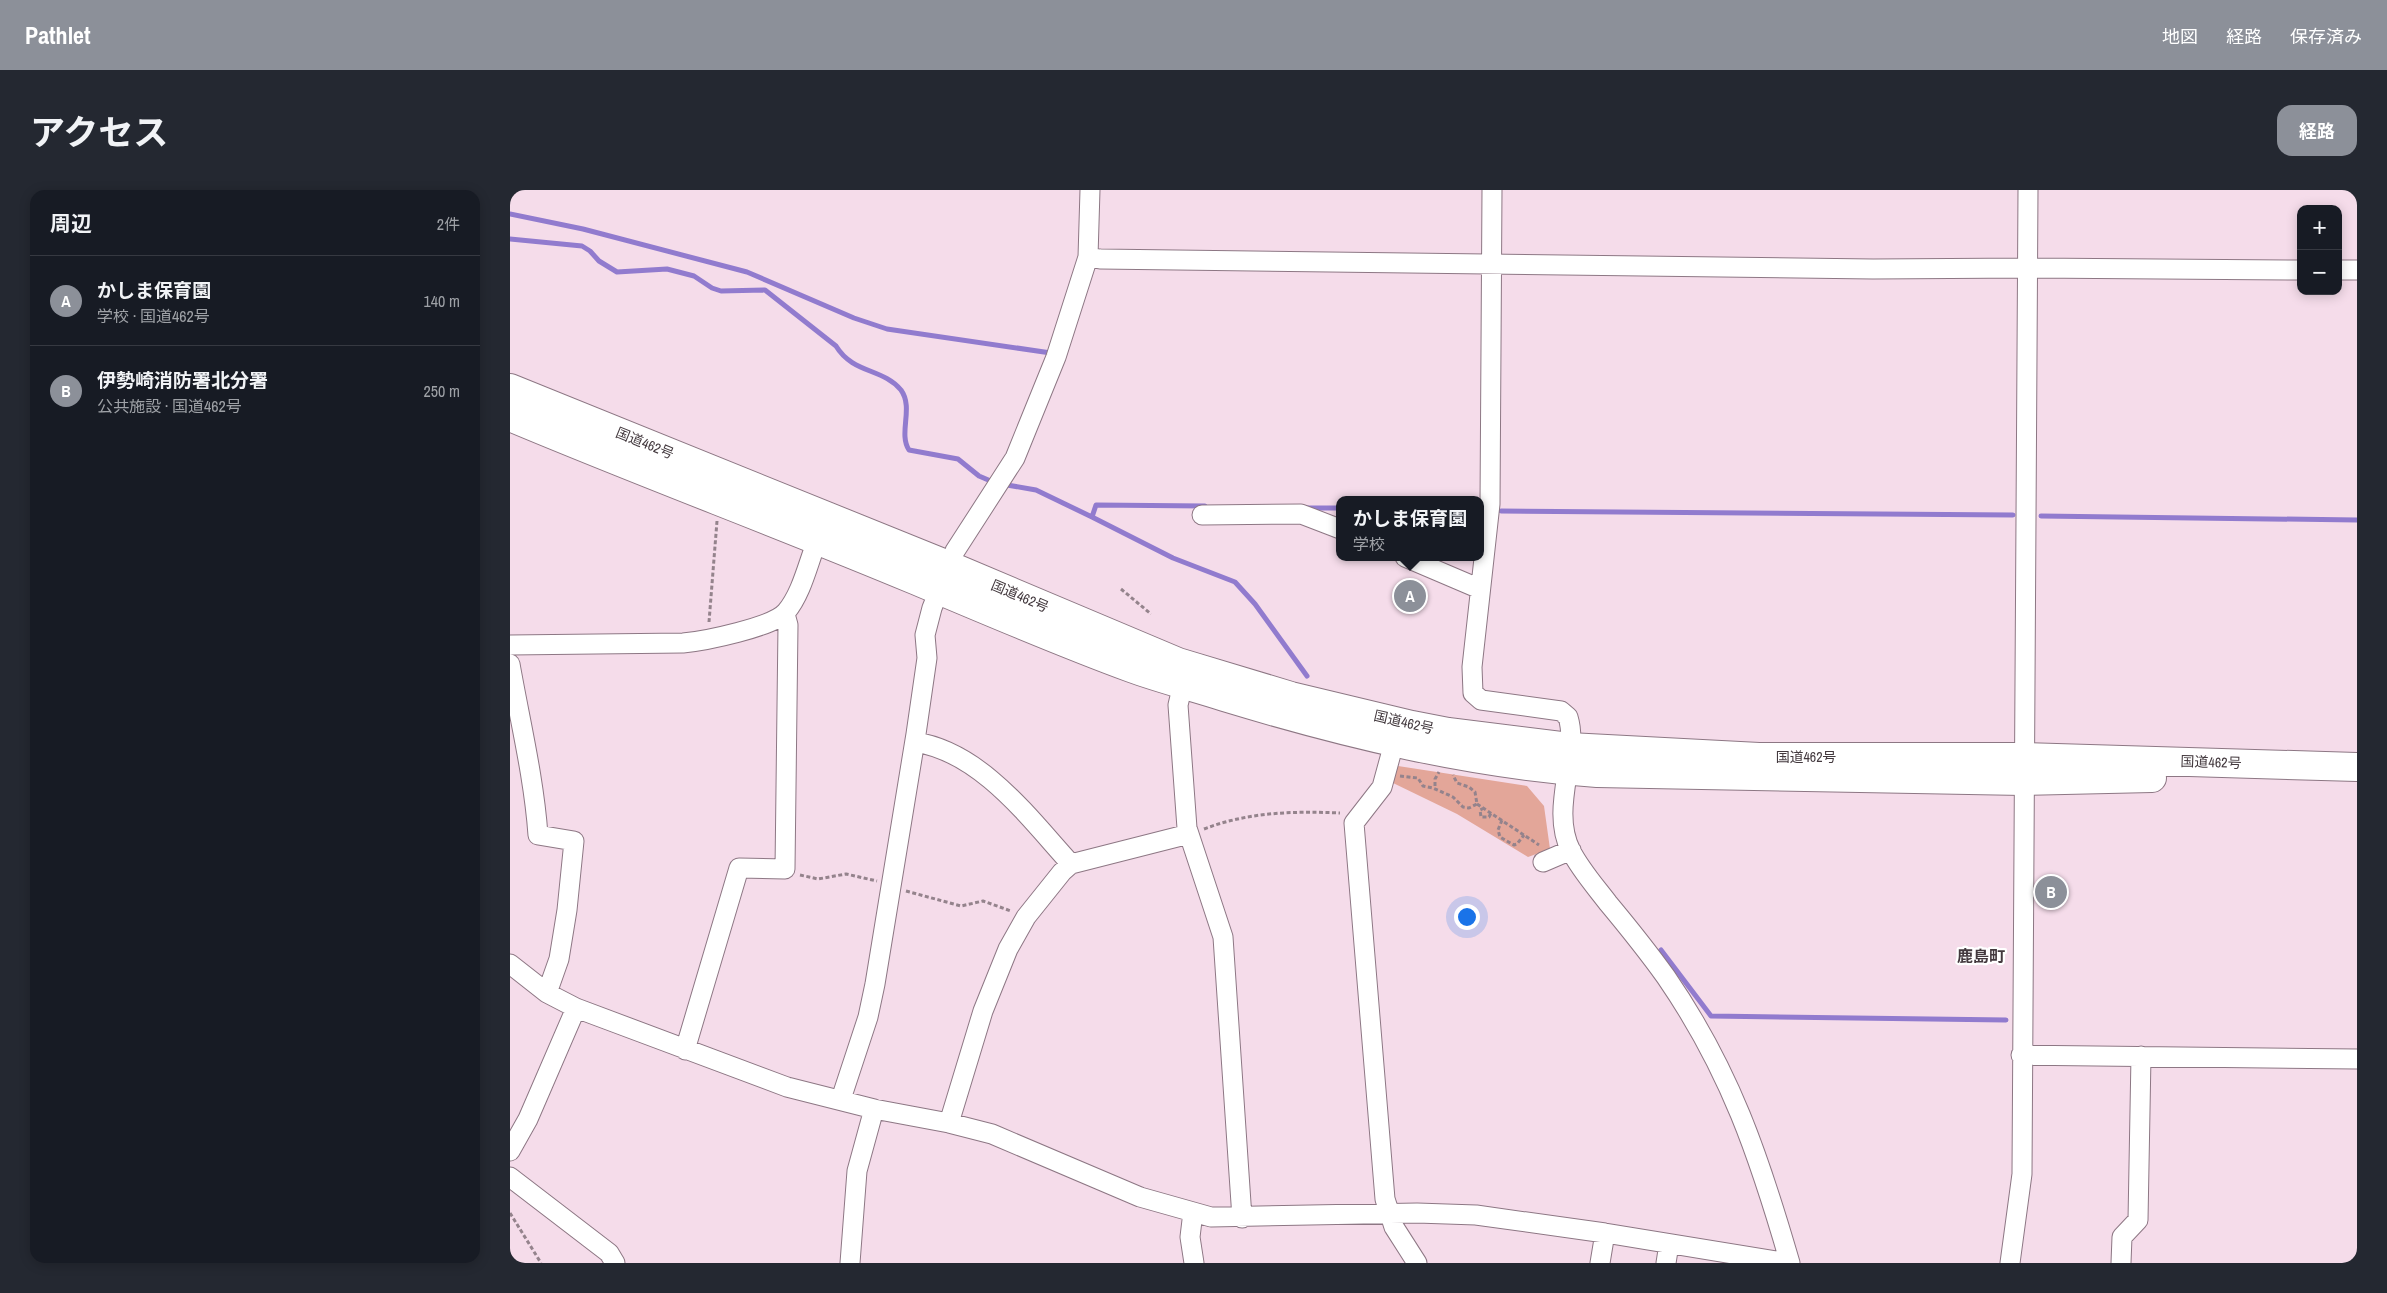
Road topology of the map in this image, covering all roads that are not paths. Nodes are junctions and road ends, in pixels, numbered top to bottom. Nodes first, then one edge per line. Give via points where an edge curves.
1 (1090, 190) edge
2 (1492, 190) edge
3 (2028, 190) edge
4 (1088, 256) junction
5 (1491, 263) junction
6 (2027, 268) junction
7 (2297, 270) edge
8 (2342, 270) edge
9 (2357, 270) edge
10 (510, 388) edge
11 (510, 417) edge
12 (1202, 515) dead end
13 (1336, 527) edge
14 (817, 540) junction
15 (1484, 556) edge
16 (1414, 561) edge
17 (1483, 561) edge
18 (948, 565) junction
19 (938, 590) junction
20 (1480, 590) junction
21 (785, 614) junction
22 (510, 645) edge
23 (510, 664) edge
24 (1183, 684) junction
25 (915, 742) junction
26 (1394, 743) junction
27 (1568, 759) junction
28 (2357, 766) edge
29 (2023, 769) junction
30 (2357, 782) edge
31 (1189, 834) junction
32 (1571, 850) junction
33 (1544, 857) road end
34 (1071, 864) junction
35 (510, 964) edge
36 (547, 993) junction
37 (576, 1008) junction
38 (685, 1050) junction
39 (2021, 1055) junction
40 (2141, 1056) junction
41 (2357, 1059) edge
42 (841, 1099) junction
43 (874, 1109) junction
44 (949, 1123) junction
45 (510, 1151) edge
46 (510, 1177) edge
47 (1193, 1212) junction
48 (1389, 1214) junction
49 (1242, 1218) junction
50 (1605, 1233) junction
51 (1669, 1244) junction
52 (615, 1263) edge
53 (850, 1263) edge
54 (1194, 1263) edge
55 (1417, 1263) edge
56 (1600, 1263) edge
57 (1666, 1263) edge
58 (1789, 1263) edge
59 (2010, 1263) edge
60 (2121, 1263) edge

1 - 4 street
2 - 5 street
3 - 6 street
4 - 5 street via 1100,259
4 - 18 street via 1056,357 1015,458
5 - 6 street
5 - 15 street via 1490,504
6 - 7 street
6 - 29 street
8 - 9 street
10 - 18 highway, 国道462号
11 - 14 highway, 国道462号
12 - 13 street via 1302,514
14 - 19 highway, 国道462号
14 - 21 street via 796,596
16 - 20 street
17 - 20 street
18 - 19 street
18 - 27 highway, 国道462号 via 1178,662 1291,696
19 - 24 highway, 国道462号 via 1134,669
19 - 25 street via 925,635 927,658
20 - 27 street via 1472,693 1481,700 1561,711 1571,725
21 - 22 street via 708,640 683,643
21 - 38 street via 788,624 785,869 739,868
23 - 36 street via 535,794 538,835 574,841 559,959
24 - 26 highway, 国道462号 via 1290,717
24 - 31 street via 1178,705
25 - 34 street via 930,745 963,761 991,780
25 - 42 street via 870,1009
26 - 27 highway, 国道462号 via 1440,753
26 - 48 street via 1382,787 1354,823 1385,1199
27 - 29 highway, 国道462号 via 1655,775
27 - 32 street via 1562,811
28 - 29 highway, 国道462号
29 - 30 highway, 国道462号 via 2164,778
29 - 39 street
31 - 34 street
31 - 49 street via 1223,936
32 - 33 street
32 - 58 street via 1665,976 1711,1049 1758,1158
34 - 44 street via 1026,917 1008,949 982,1011
35 - 36 street
36 - 37 street
37 - 38 street
37 - 45 street via 528,1119
38 - 42 street via 787,1088
39 - 40 street
39 - 59 street via 2022,1174
40 - 41 street
40 - 60 street via 2138,1220 2122,1237
42 - 43 street
43 - 44 street
43 - 53 street via 856,1177
44 - 47 street via 992,1134 1140,1197
46 - 52 street via 609,1253
47 - 49 street via 1211,1217
47 - 54 street via 1190,1237
48 - 49 street
48 - 50 street via 1476,1215
48 - 55 street
50 - 51 street
50 - 56 street
51 - 57 street
51 - 58 street

